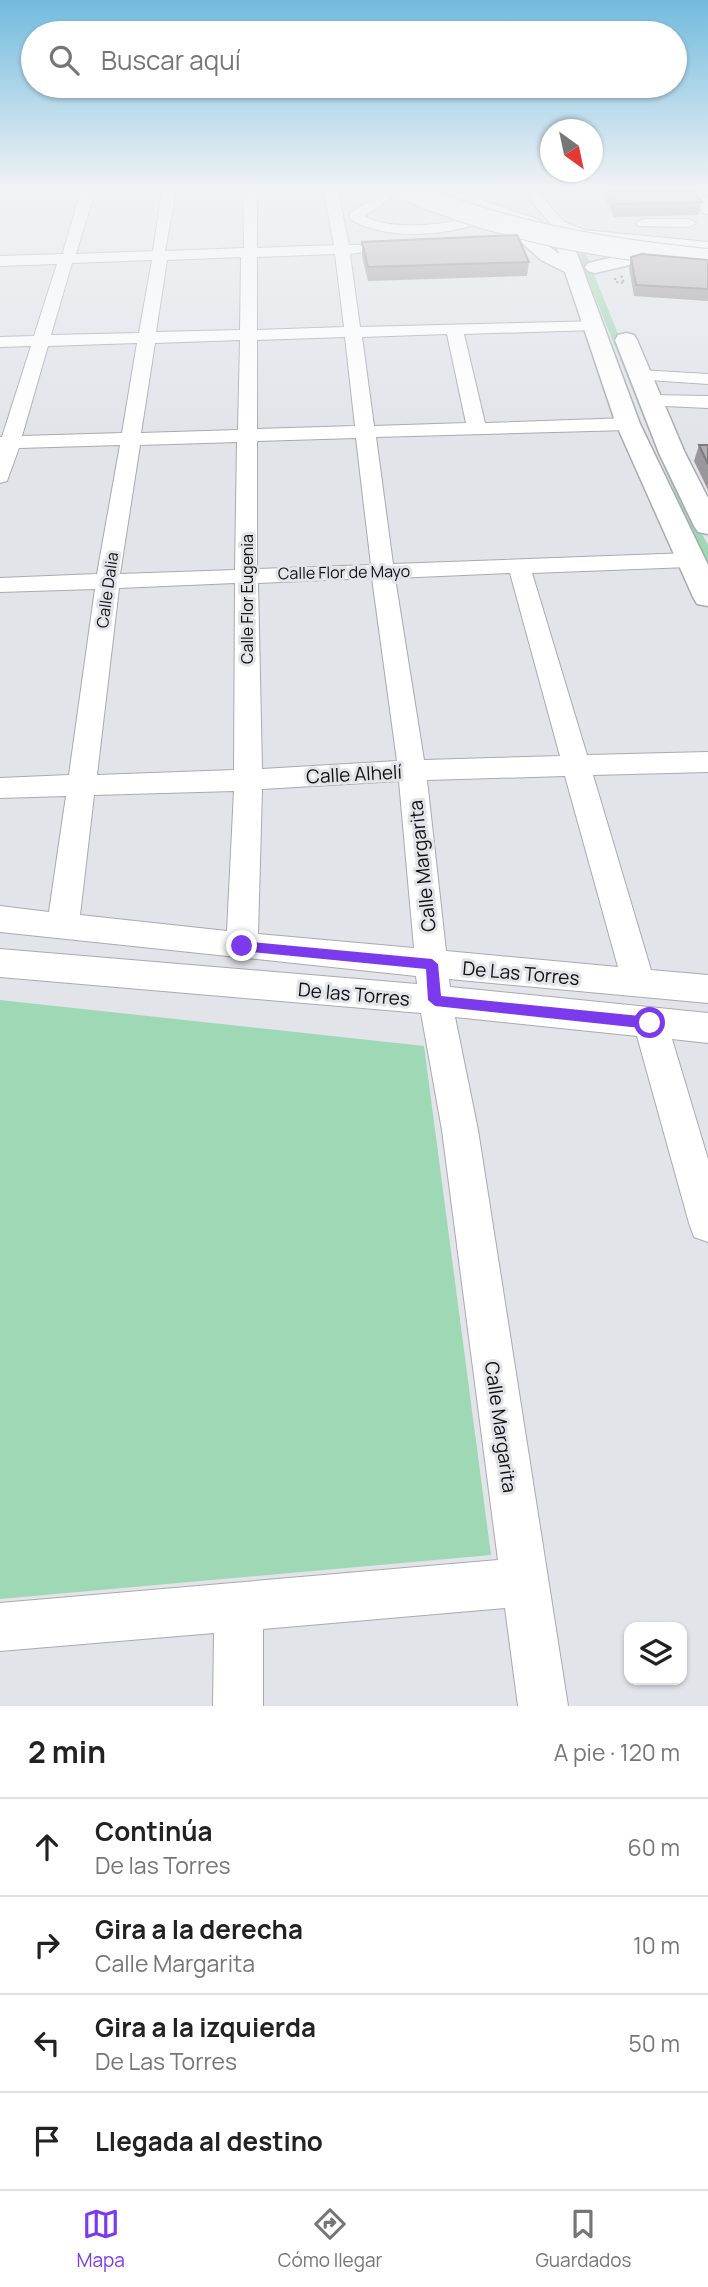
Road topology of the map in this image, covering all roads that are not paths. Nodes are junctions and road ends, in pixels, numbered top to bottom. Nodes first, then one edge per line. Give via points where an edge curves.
1 (64, 271) edge
2 (157, 271) edge
3 (249, 271) edge
4 (343, 271) edge
5 (587, 271) edge
6 (609, 317) junction
7 (454, 329) junction
8 (351, 332) junction
9 (249, 335) junction
10 (147, 338) junction
11 (42, 341) junction
12 (0, 342) edge
13 (651, 376) junction
14 (708, 379) edge
15 (650, 401) junction
16 (674, 402) junction
17 (708, 402) edge
18 (628, 424) junction
19 (477, 429) junction
20 (364, 432) junction
21 (249, 436) junction
22 (131, 439) junction
23 (6, 443) edge
24 (0, 477) edge
25 (708, 526) edge
26 (689, 560) junction
27 (519, 566) junction
28 (383, 572) junction
29 (246, 575) junction
30 (108, 580) junction
31 (0, 585) edge
32 (708, 597) edge
33 (708, 762) edge
34 (575, 765) junction
35 (412, 770) junction
36 (248, 780) junction
37 (81, 784) junction
38 (0, 788) edge
39 (0, 919) edge
40 (63, 925) junction
41 (242, 946) junction
42 (0, 963) edge
43 (432, 964) junction
44 (639, 984) junction
45 (708, 989) edge
46 (435, 1000) junction
47 (650, 1023) junction
48 (708, 1028) edge
49 (708, 1223) edge
50 (524, 1582) junction
51 (239, 1607) junction
52 (0, 1627) edge
53 (238, 1706) edge
54 (543, 1706) edge

1 - 11 street
2 - 10 street, Calle Dalia
3 - 9 street, Calle Flor Eugenia
4 - 8 street, Calle Margarita
5 - 6 main road
6 - 7 street
6 - 13 main road
6 - 18 main road
7 - 8 street
7 - 19 street
8 - 9 street
8 - 20 street, Calle Margarita
9 - 10 street
9 - 21 street, Calle Flor Eugenia
10 - 11 street
10 - 22 street, Calle Dalia
11 - 12 street
11 - 23 street
13 - 14 street
13 - 15 main road
13 - 16 street
15 - 16 street
15 - 25 main road
16 - 17 street
18 - 19 street
18 - 26 main road
19 - 20 street
20 - 21 street
20 - 28 street, Calle Margarita
21 - 22 street
21 - 29 street, Calle Flor Eugenia
22 - 23 street
22 - 30 street, Calle Dalia
23 - 24 street
26 - 27 street, Calle Flor de Mayo
26 - 32 main road
27 - 28 street, Calle Flor de Mayo
27 - 34 street
28 - 29 street, Calle Flor de Mayo
28 - 35 street, Calle Margarita
29 - 30 street, Calle Flor de Mayo
29 - 36 street, Calle Flor Eugenia
30 - 31 street, Calle Flor de Mayo
30 - 37 street, Calle Dalia
33 - 34 street, Calle Alhelí
34 - 35 street, Calle Alhelí
34 - 44 street
35 - 36 street, Calle Alhelí
35 - 43 street, Calle Margarita
36 - 37 street, Calle Alhelí
36 - 41 street, Calle Flor Eugenia
37 - 38 street, Calle Alhelí
37 - 40 street, Calle Dalia
39 - 40 street, De Las Torres
40 - 41 street, De Las Torres
41 - 43 street, De Las Torres
42 - 46 street, De las Torres
43 - 44 street, De Las Torres
43 - 46 street, Calle Margarita
44 - 45 street, De Las Torres
46 - 47 street, De las Torres
46 - 50 street, Calle Margarita via 460,1130
47 - 48 street, De las Torres
47 - 49 street
50 - 51 street
50 - 54 street, Calle Margarita
51 - 52 street
51 - 53 street

